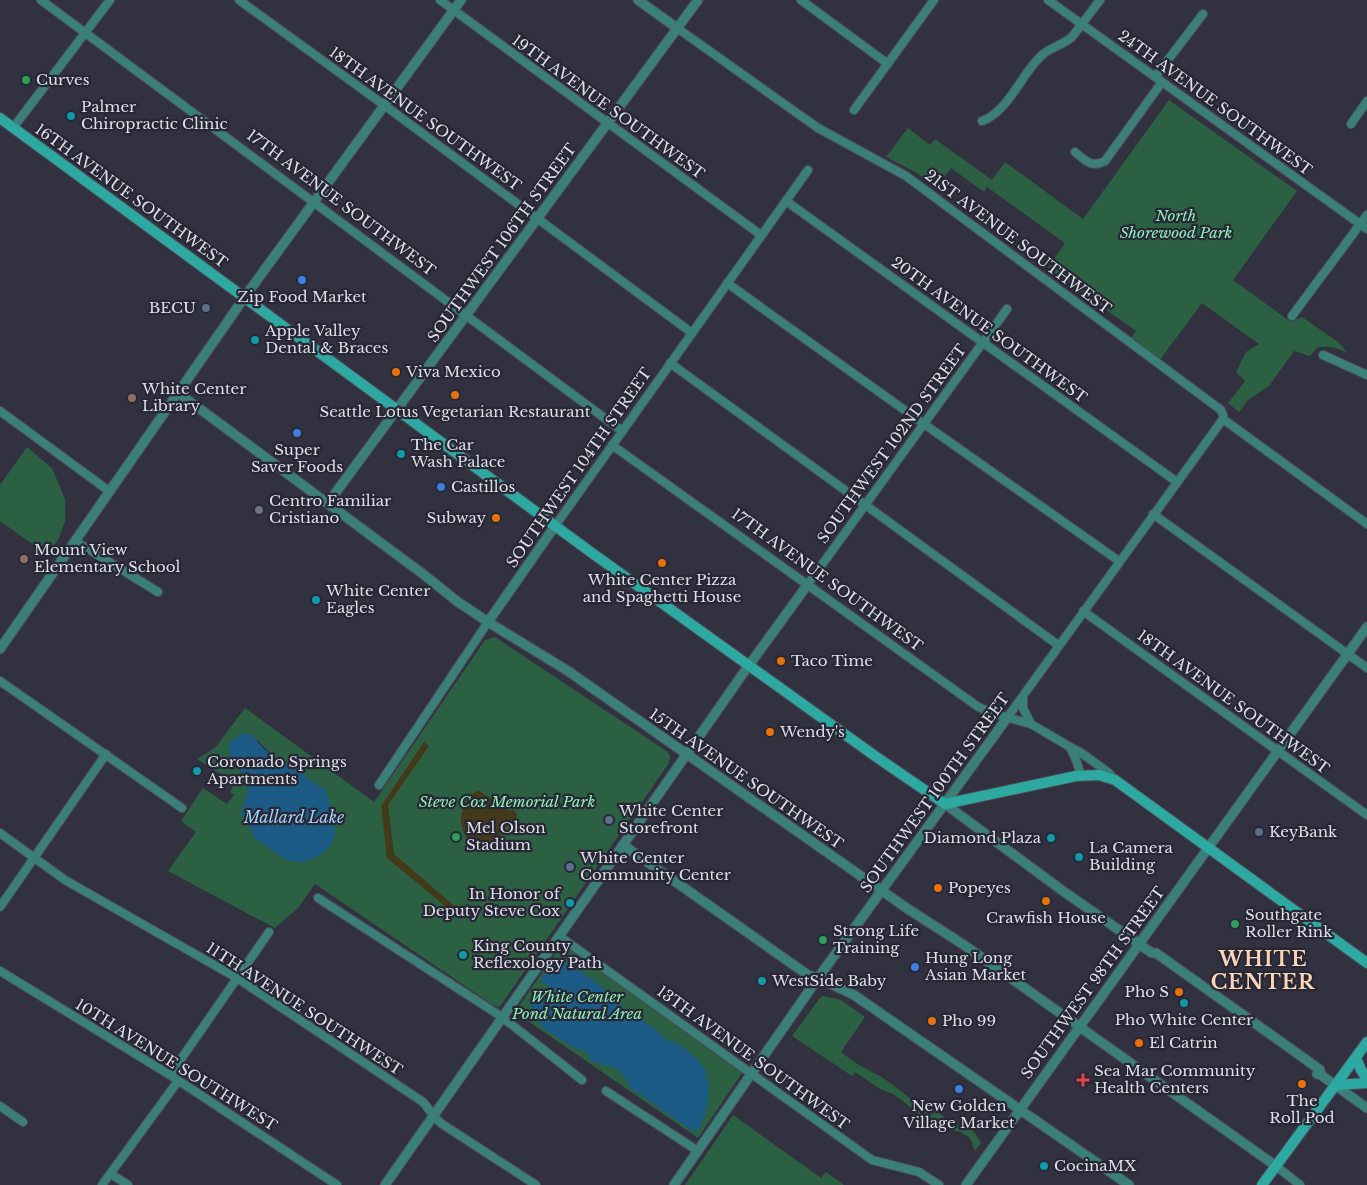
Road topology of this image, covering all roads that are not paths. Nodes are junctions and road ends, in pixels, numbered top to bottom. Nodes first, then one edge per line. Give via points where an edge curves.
1 (41, 0) edge
2 (110, 0) edge
3 (238, 0) edge
4 (440, 0) edge
5 (461, 0) edge
6 (638, 0) edge
7 (698, 0) edge
8 (800, 0) edge
9 (934, 0) edge
10 (1048, 0) edge
11 (1100, 0) edge
12 (454, 10) junction
13 (1202, 14) dead end
14 (1082, 24) junction
15 (677, 28) junction
16 (86, 33) junction
17 (888, 64) junction
18 (1159, 80) junction
19 (1367, 101) edge
20 (384, 105) junction
21 (854, 110) dead end
22 (0, 118) edge
23 (982, 121) dead end
24 (607, 124) junction
25 (1351, 124) dead end
26 (13, 128) junction
27 (1075, 152) dead end
28 (808, 170) dead end
29 (314, 201) junction
30 (786, 201) junction
31 (1367, 215) edge
32 (537, 219) junction
33 (1364, 226) edge
34 (761, 235) junction
35 (727, 283) junction
36 (244, 298) junction
37 (1007, 309) dead end
38 (466, 315) junction
39 (1292, 316) dead end
40 (692, 333) junction
41 (983, 343) junction
42 (1323, 355) dead end
43 (670, 364) junction
44 (1367, 375) edge
45 (177, 392) junction
46 (396, 410) junction
47 (0, 411) edge
48 (1223, 419) junction
49 (924, 424) junction
50 (622, 431) junction
51 (612, 445) junction
52 (1177, 482) junction
53 (110, 491) junction
54 (328, 503) junction
55 (864, 506) junction
56 (1153, 514) junction
57 (1367, 524) edge
58 (555, 526) junction
59 (75, 541) junction
60 (1119, 561) junction
61 (808, 584) junction
62 (158, 592) dead end
63 (1083, 611) junction
64 (488, 622) junction
65 (1367, 627) edge
66 (1058, 645) junction
67 (0, 649) edge
68 (1348, 654) junction
69 (748, 665) junction
70 (1367, 668) edge
71 (0, 681) edge
72 (1023, 696) junction
73 (1007, 718) junction
74 (1032, 724) junction
75 (1070, 748) junction
76 (1277, 751) junction
77 (106, 754) junction
78 (687, 754) junction
79 (1080, 775) junction
80 (1115, 780) junction
81 (379, 785) dead end
82 (945, 804) junction
83 (182, 808) dead end
84 (1367, 815) edge
85 (0, 833) edge
86 (623, 845) junction
87 (1207, 848) junction
88 (34, 857) junction
89 (881, 891) junction
90 (318, 898) dead end
91 (0, 907) edge
92 (269, 932) dead end
93 (559, 936) junction
94 (1138, 943) junction
95 (1367, 963) edge
96 (0, 971) edge
97 (237, 978) junction
98 (818, 978) junction
99 (502, 1017) junction
100 (1079, 1026) junction
101 (1367, 1042) edge
102 (1356, 1058) junction
103 (751, 1073) junction
104 (170, 1075) junction
105 (582, 1080) dead end
106 (178, 1081) junction
107 (1367, 1081) edge
108 (1336, 1085) junction
109 (606, 1091) dead end
110 (0, 1106) edge
111 (1367, 1108) edge
112 (1019, 1109) junction
113 (433, 1117) junction
114 (23, 1122) dead end
115 (698, 1151) junction
116 (1276, 1166) junction
117 (111, 1174) junction
118 (102, 1185) edge
119 (128, 1185) edge
120 (337, 1185) edge
121 (385, 1185) edge
122 (536, 1185) edge
123 (674, 1185) edge
124 (939, 1185) edge
125 (966, 1185) edge
126 (1129, 1185) edge
127 (1262, 1185) edge
128 (1300, 1185) edge

1 - 16 street, 17TH AVENUE SOUTHWEST
2 - 16 street
3 - 20 street, 18TH AVENUE SOUTHWEST
4 - 12 street, 19TH AVENUE SOUTHWEST
5 - 12 street
6 - 15 street, 21ST AVENUE SOUTHWEST
7 - 15 street, SOUTHWEST 106TH STREET
8 - 17 street
9 - 17 street
10 - 14 street, 24TH AVENUE SOUTHWEST
11 - 14 street
12 - 20 street
12 - 24 street, 19TH AVENUE SOUTHWEST
13 - 18 street
14 - 18 street, 24TH AVENUE SOUTHWEST
14 - 23 street via 1067,42 1042,55 995,115
15 - 24 street, SOUTHWEST 106TH STREET
15 - 48 street, 21ST AVENUE SOUTHWEST via 818,128 906,176 1221,410
16 - 26 street
16 - 29 street, 17TH AVENUE SOUTHWEST
17 - 21 street
18 - 27 street via 1106,161 1092,165
18 - 33 street, 24TH AVENUE SOUTHWEST
19 - 25 street
20 - 29 street
20 - 32 street, 18TH AVENUE SOUTHWEST
22 - 26 main road, 16TH AVENUE SOUTHWEST
24 - 32 street, SOUTHWEST 106TH STREET
24 - 34 street, 19TH AVENUE SOUTHWEST
26 - 36 main road, 16TH AVENUE SOUTHWEST
28 - 30 street, SOUTHWEST 104TH STREET
29 - 36 street
29 - 38 street, 17TH AVENUE SOUTHWEST
30 - 34 street, SOUTHWEST 104TH STREET
30 - 41 street, 20TH AVENUE SOUTHWEST
31 - 33 street
32 - 38 street, SOUTHWEST 106TH STREET
32 - 40 street, 18TH AVENUE SOUTHWEST
33 - 39 street
34 - 35 street, SOUTHWEST 104TH STREET
35 - 40 street, SOUTHWEST 104TH STREET
35 - 49 street
36 - 45 street
36 - 46 main road, 16TH AVENUE SOUTHWEST
37 - 41 street, SOUTHWEST 102ND STREET
38 - 46 street, SOUTHWEST 106TH STREET
38 - 50 street, 17TH AVENUE SOUTHWEST
40 - 43 street, SOUTHWEST 104TH STREET
41 - 49 street, SOUTHWEST 102ND STREET
41 - 52 street, 20TH AVENUE SOUTHWEST
42 - 44 street
43 - 50 street, SOUTHWEST 104TH STREET
43 - 55 street
45 - 53 street
45 - 54 street, 15TH AVENUE SOUTHWEST
46 - 54 street, SOUTHWEST 106TH STREET
46 - 58 main road, 16TH AVENUE SOUTHWEST
47 - 53 street
48 - 52 street, SOUTHWEST 100TH STREET
48 - 57 street, 21ST AVENUE SOUTHWEST
49 - 55 street, SOUTHWEST 102ND STREET
49 - 60 street
50 - 51 street, SOUTHWEST 104TH STREET
51 - 58 street, SOUTHWEST 104TH STREET
51 - 61 street, 17TH AVENUE SOUTHWEST
52 - 56 street, SOUTHWEST 100TH STREET
53 - 59 street
54 - 64 street, 15TH AVENUE SOUTHWEST
55 - 61 street, SOUTHWEST 102ND STREET
55 - 66 street
56 - 60 street, SOUTHWEST 100TH STREET
56 - 68 street
58 - 64 street, SOUTHWEST 104TH STREET
58 - 69 main road, 16TH AVENUE SOUTHWEST
59 - 62 street
59 - 67 street
60 - 63 street, SOUTHWEST 100TH STREET
61 - 69 street, SOUTHWEST 102ND STREET
61 - 73 street, 17TH AVENUE SOUTHWEST via 977,706
63 - 66 street, SOUTHWEST 100TH STREET
63 - 76 street, 18TH AVENUE SOUTHWEST
64 - 78 street, 15TH AVENUE SOUTHWEST via 568,671
64 - 81 street, SOUTHWEST 104TH STREET
65 - 68 street, SOUTHWEST 98TH STREET
66 - 72 street, SOUTHWEST 100TH STREET
68 - 70 street
68 - 76 street, SOUTHWEST 98TH STREET
69 - 78 street, SOUTHWEST 102ND STREET
69 - 82 main road, 16TH AVENUE SOUTHWEST
71 - 77 street
72 - 73 street, SOUTHWEST 100TH STREET
72 - 74 street via 1022,706
73 - 74 street, 17TH AVENUE SOUTHWEST
73 - 82 street, SOUTHWEST 100TH STREET
74 - 75 street, 17TH AVENUE SOUTHWEST
75 - 79 street
75 - 80 street, 17TH AVENUE SOUTHWEST via 1080,752
76 - 84 street, 18TH AVENUE SOUTHWEST
76 - 87 street, SOUTHWEST 98TH STREET
77 - 83 street
77 - 88 street
78 - 86 street, SOUTHWEST 102ND STREET
78 - 89 street, 15TH AVENUE SOUTHWEST
79 - 80 main road, 17TH AVENUE SOUTHWEST via 1099,775
79 - 82 main road, 17TH AVENUE SOUTHWEST
80 - 87 main road, 17TH AVENUE SOUTHWEST
82 - 89 street, SOUTHWEST 100TH STREET
82 - 94 street
85 - 88 street, 11TH AVENUE SOUTHWEST
86 - 93 street, SOUTHWEST 102ND STREET
86 - 98 street via 808,975
87 - 94 street, SOUTHWEST 98TH STREET
87 - 95 main road, 17TH AVENUE SOUTHWEST
88 - 91 street
88 - 97 street, 11TH AVENUE SOUTHWEST via 65,880
89 - 98 street, SOUTHWEST 100TH STREET
89 - 100 street, 15TH AVENUE SOUTHWEST
90 - 99 street
92 - 97 street
93 - 99 street, SOUTHWEST 102ND STREET
93 - 103 street, 13TH AVENUE SOUTHWEST
94 - 100 street, SOUTHWEST 98TH STREET
94 - 108 street via 1153,957
96 - 104 street, 10TH AVENUE SOUTHWEST
97 - 104 street
97 - 113 street, 11TH AVENUE SOUTHWEST via 424,1102
98 - 103 street, SOUTHWEST 100TH STREET
98 - 112 street via 854,996
99 - 105 street
99 - 113 street, SOUTHWEST 102ND STREET
100 - 112 street, SOUTHWEST 98TH STREET
100 - 116 street, 15TH AVENUE SOUTHWEST
101 - 102 main road
102 - 107 main road
102 - 108 main road
103 - 115 street, SOUTHWEST 100TH STREET
103 - 124 street, 13TH AVENUE SOUTHWEST via 872,1160 918,1172
104 - 106 street, 10TH AVENUE SOUTHWEST
106 - 117 street
106 - 120 street, 10TH AVENUE SOUTHWEST
107 - 108 main road
108 - 111 street
108 - 116 main road
109 - 115 street
110 - 114 street
112 - 125 street, SOUTHWEST 98TH STREET
112 - 126 street
113 - 121 street, SOUTHWEST 102ND STREET
113 - 122 street, 11TH AVENUE SOUTHWEST
115 - 123 street, SOUTHWEST 100TH STREET
116 - 127 main road
116 - 128 street, 15TH AVENUE SOUTHWEST
117 - 118 street
117 - 119 street

